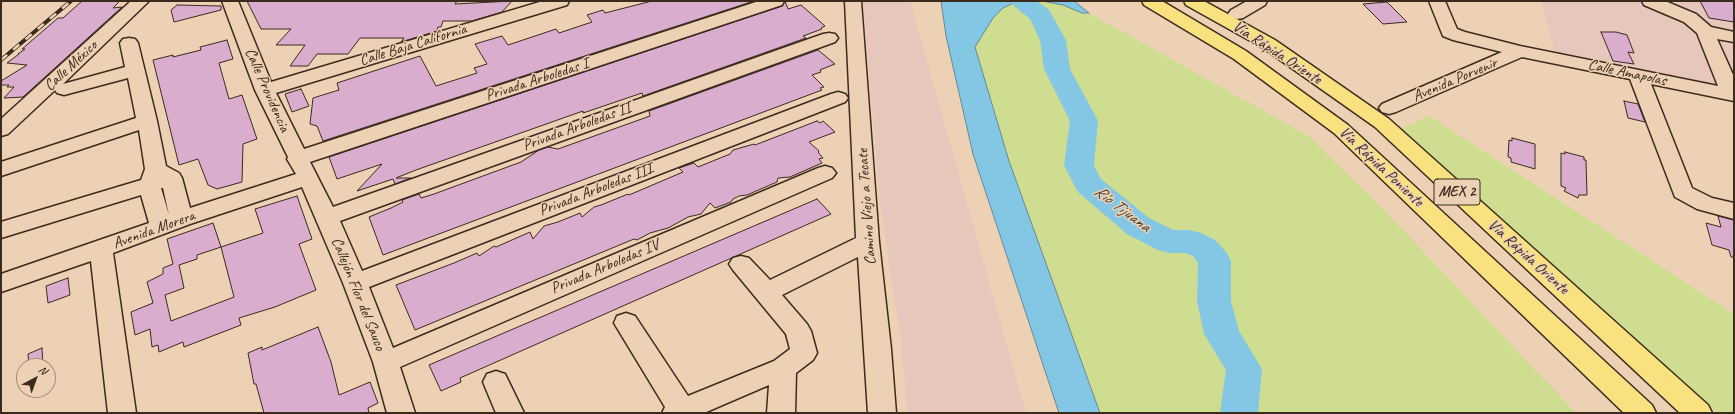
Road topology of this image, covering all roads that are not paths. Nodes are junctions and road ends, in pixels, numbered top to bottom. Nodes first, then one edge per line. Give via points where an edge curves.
1 (141, 1) edge
2 (230, 1) edge
3 (562, 1) edge
4 (776, 1) edge
5 (853, 1) edge
6 (1150, 1) edge
7 (1192, 1) edge
8 (1215, 1) edge
9 (1259, 1) edge
10 (1421, 1) edge
11 (1650, 1) edge
12 (1440, 8) edge
13 (1237, 14) junction
14 (1705, 31) junction
15 (1734, 37) edge
16 (829, 38) dead end
17 (129, 43) dead end
18 (1520, 51) junction
19 (134, 70) junction
20 (1729, 73) edge
21 (1638, 75) junction
22 (64, 89) dead end
23 (265, 90) junction
24 (1732, 94) edge
25 (838, 98) dead end
26 (1389, 108) joint
27 (147, 121) junction
28 (1, 130) edge
29 (302, 168) junction
30 (1, 169) edge
31 (825, 173) dead end
32 (159, 177) junction
33 (1734, 211) edge
34 (327, 217) junction
35 (182, 219) junction
36 (162, 227) junction
37 (1, 230) edge
38 (868, 242) junction
39 (101, 249) junction
40 (741, 264) dead end
41 (1, 283) edge
42 (355, 283) junction
43 (766, 292) junction
44 (626, 323) dead end
45 (386, 362) junction
46 (783, 368) junction
47 (496, 382) dead end
48 (679, 412) edge
49 (122, 413) edge
50 (401, 413) edge
51 (510, 413) edge
52 (781, 413) edge
53 (882, 413) edge
54 (1642, 413) edge
55 (1698, 413) edge

1 - 28 street, Calle México
2 - 23 street, Calle Providencia
3 - 23 street, Calle Baja California
4 - 29 street, Privada Arboledas I
5 - 38 street, Camino Viejo a Tecate
6 - 54 highway, Vía Rápida Poniente / MEX 2 via 1240,55 1341,129
7 - 55 highway, Vía Rápida Oriente / MEX 2 via 1269,44 1382,123
8 - 13 highway
9 - 13 street
10 - 12 street
11 - 14 street via 1690,18
12 - 18 street, Calle Amapolas via 1449,32
13 - 26 highway via 1354,94 1376,105
14 - 15 street
14 - 20 street
16 - 34 street, Privada Arboledas II
17 - 19 street
18 - 21 street, Calle Amapolas
18 - 26 street, Avenida Porvenir
19 - 22 street
19 - 27 street
20 - 24 street
21 - 24 street, Calle Amapolas
21 - 33 street via 1683,192 1705,204
23 - 29 street, Calle Providencia
25 - 42 street, Privada Arboledas III
27 - 30 street
27 - 32 street
29 - 34 street, Callejón Flor del Sauco
29 - 35 street, Avenida Morera
31 - 45 street, Privada Arboledas IV
32 - 35 street
32 - 36 street
32 - 37 street
34 - 42 street, Callejón Flor del Sauco
35 - 36 street, Avenida Morera
36 - 39 street, Avenida Morera
38 - 43 street
38 - 53 street, Camino Viejo a Tecate
39 - 41 street, Avenida Morera
39 - 49 street
40 - 43 street
42 - 45 street, Callejón Flor del Sauco
43 - 46 street via 798,331 804,353
44 - 48 street
45 - 50 street, Callejón Flor del Sauco
46 - 48 street
46 - 52 street
47 - 51 street

